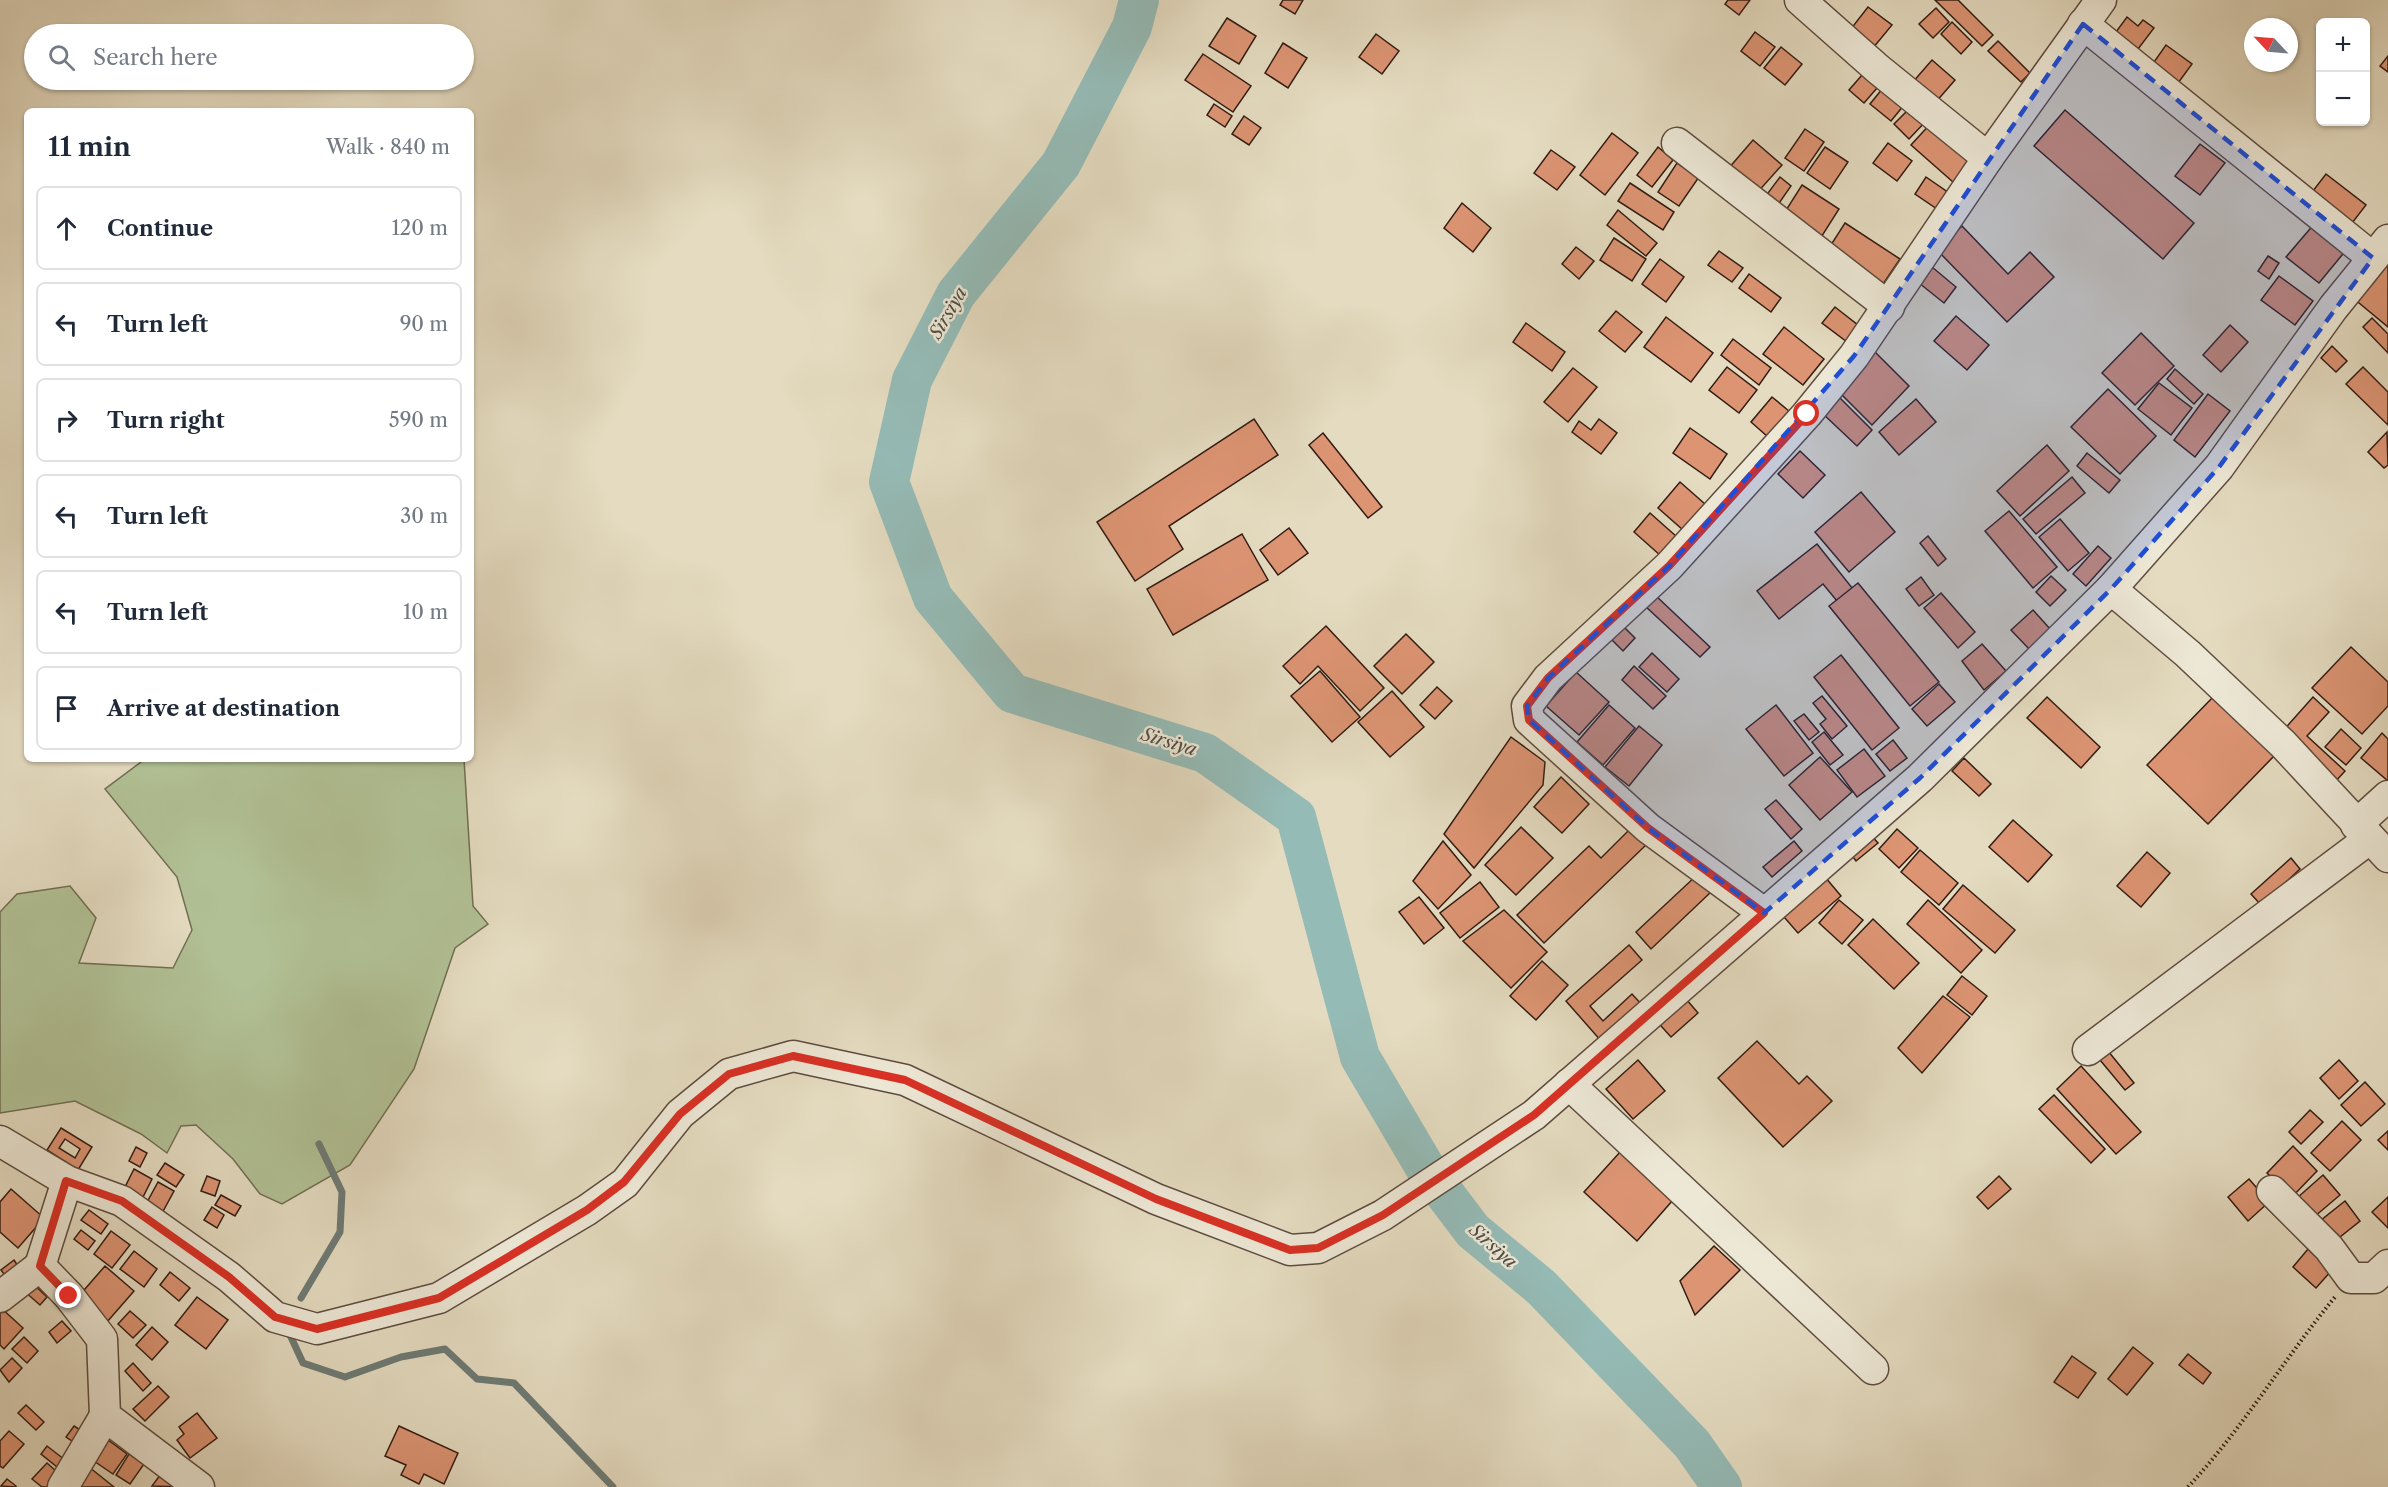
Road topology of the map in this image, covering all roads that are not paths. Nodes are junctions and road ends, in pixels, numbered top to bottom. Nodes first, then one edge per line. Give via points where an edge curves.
1 (1800, 0) edge
2 (2101, 0) edge
3 (2083, 24) junction
4 (1677, 143) dead end
5 (1988, 158) junction
6 (2381, 249) edge
7 (1889, 307) junction
8 (2111, 589) junction
9 (2388, 796) edge
10 (2371, 840) edge
11 (1764, 913) junction
12 (2088, 1050) dead end
13 (1569, 1084) junction
14 (0, 1141) edge
15 (66, 1181) junction
16 (2272, 1191) dead end
17 (2388, 1265) edge
18 (40, 1266) junction
19 (0, 1297) edge
20 (1873, 1369) dead end
21 (105, 1416) junction
22 (63, 1487) edge
23 (200, 1487) edge

1 - 5 street
2 - 3 street
3 - 5 street
3 - 6 street
4 - 7 street
5 - 7 street
6 - 8 street via 2333,308 2219,467
7 - 11 street via 1807,414 1669,566 1548,678 1527,706 1529,720 1648,828
8 - 10 street via 2188,654 2283,744
8 - 11 street via 1920,778
9 - 10 street
10 - 12 street
11 - 13 street
13 - 15 street via 1534,1115 1383,1215 1318,1248 1290,1250 1156,1199 905,1080 793,1056 729,1074 680,1114 624,1182 587,1210 439,1298 317,1329 275,1317 229,1277 122,1201
13 - 20 street
14 - 15 street
15 - 18 street
16 - 17 street via 2329,1248 2351,1278 2374,1278
18 - 19 street
18 - 21 street via 102,1339
21 - 22 street
21 - 23 street

